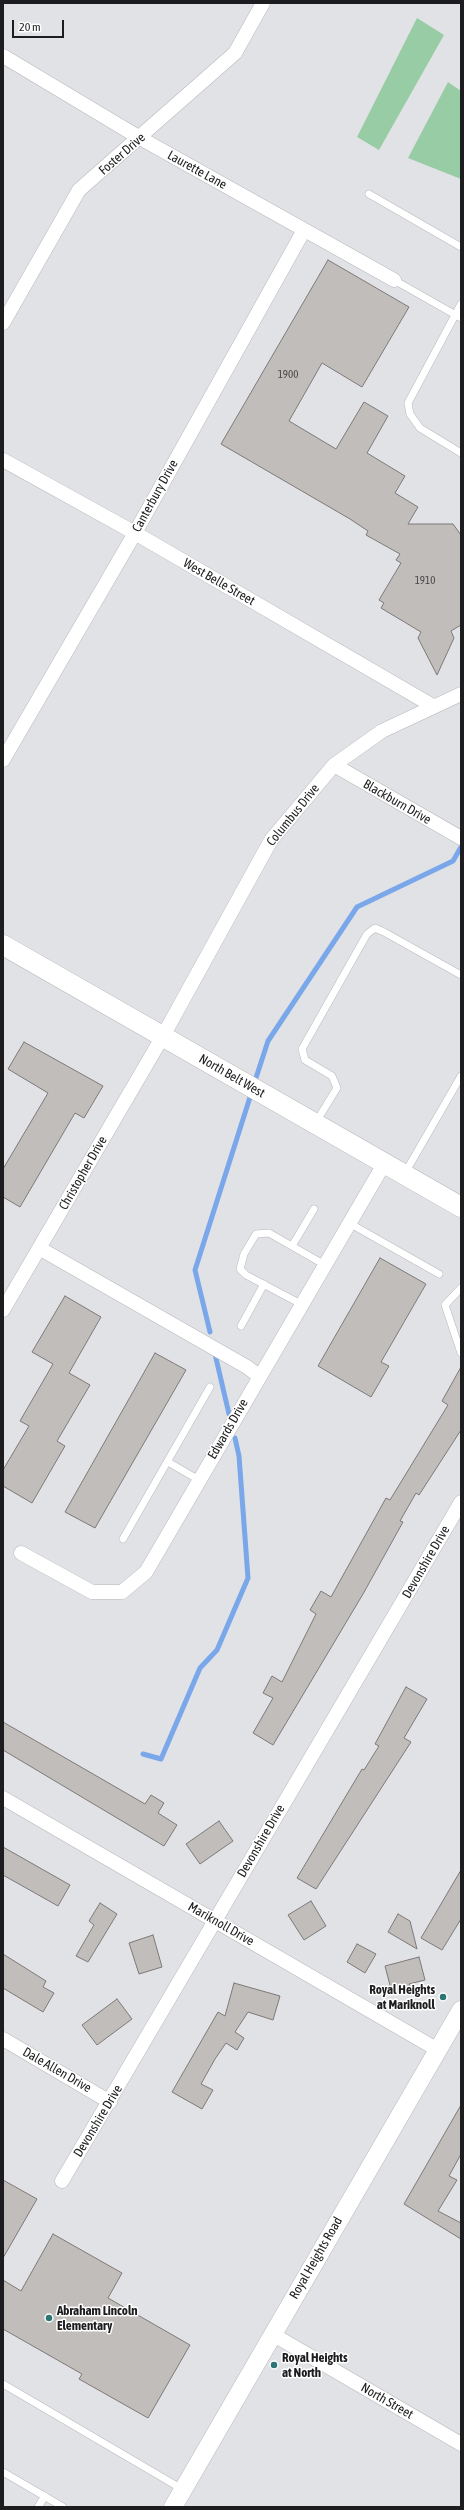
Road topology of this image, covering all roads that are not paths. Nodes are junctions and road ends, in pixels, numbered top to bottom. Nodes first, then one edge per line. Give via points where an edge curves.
1 (263, 3) edge
2 (3, 56) edge
3 (140, 138) junction
4 (369, 194) dead end
5 (304, 230) junction
6 (461, 247) edge
7 (394, 280) joint
8 (461, 304) edge
9 (458, 316) edge
10 (3, 323) edge
11 (461, 453) edge
12 (3, 460) edge
13 (134, 533) junction
14 (461, 694) edge
15 (433, 706) junction
16 (3, 760) edge
17 (334, 765) junction
18 (461, 838) edge
19 (3, 945) edge
20 (461, 975) edge
21 (163, 1036) junction
22 (461, 1076) edge
23 (315, 1124) junction
24 (384, 1164) junction
25 (403, 1175) junction
26 (461, 1207) edge
27 (314, 1209) dead end
28 (349, 1223) junction
29 (292, 1246) junction
30 (39, 1248) junction
31 (325, 1265) junction
32 (439, 1274) dead end
33 (264, 1284) junction
34 (461, 1288) edge
35 (301, 1304) junction
36 (3, 1310) edge
37 (240, 1326) dead end
38 (461, 1353) edge
39 (259, 1376) junction
40 (210, 1387) dead end
41 (168, 1462) junction
42 (199, 1480) junction
43 (461, 1502) edge
44 (123, 1539) dead end
45 (21, 1553) dead end
46 (3, 1798) edge
47 (215, 1920) junction
48 (461, 2010) edge
49 (3, 2039) edge
50 (438, 2050) junction
51 (110, 2102) junction
52 (62, 2181) dead end
53 (272, 2334) junction
54 (3, 2384) edge
55 (461, 2444) edge
56 (3, 2472) edge
57 (183, 2490) junction
58 (45, 2496) junction
59 (38, 2507) edge
60 (64, 2507) edge
61 (173, 2507) edge

1 - 3 street, Foster Drive via 235,53
2 - 3 street, Laurette Lane
3 - 5 street, Laurette Lane
3 - 10 street, Foster Drive via 79,190
4 - 6 lane
5 - 7 street, Laurette Lane
5 - 13 street, Canterbury Drive
7 - 9 lane
8 - 9 lane
9 - 11 lane via 408,402 410,414 420,428
12 - 13 street, West Belle Street
13 - 15 street, West Belle Street
13 - 16 street, Canterbury Drive
14 - 15 street, Columbus Drive
15 - 17 street, Columbus Drive via 382,731
17 - 18 street, Blackburn Drive
17 - 21 street, Columbus Drive via 271,840
19 - 21 main road, North Belt West
20 - 23 lane via 375,928 367,934 302,1049 305,1060 332,1076 336,1088
21 - 23 main road, North Belt West
21 - 30 street, Christopher Drive
22 - 25 lane
23 - 24 main road, North Belt West
24 - 25 main road, North Belt West
24 - 28 street, Edwards Drive
25 - 26 main road, North Belt West
27 - 29 lane
28 - 31 street, Edwards Drive
28 - 32 lane
29 - 31 lane
29 - 33 lane via 269,1233 256,1234 244,1254 240,1269
30 - 36 street, Christopher Drive
30 - 39 street via 248,1367
31 - 35 street, Edwards Drive
33 - 35 lane
33 - 37 lane
34 - 38 lane via 445,1305
35 - 39 street, Edwards Drive
39 - 42 street, Edwards Drive
40 - 41 lane
41 - 42 lane
41 - 44 lane
42 - 45 street, Edwards Drive via 146,1572 122,1592 92,1592
43 - 47 street, Devonshire Drive
46 - 47 street, Mariknoll Drive
47 - 50 street, Mariknoll Drive
47 - 51 street, Devonshire Drive
48 - 50 street, Royal Heights Road
49 - 51 street, Dale Allen Drive
50 - 53 street, Royal Heights Road
51 - 52 street, Devonshire Drive
53 - 55 street, North Street
53 - 57 street, Royal Heights Road
54 - 57 lane
56 - 58 lane
57 - 61 street, Royal Heights Road
58 - 59 lane
58 - 60 lane

